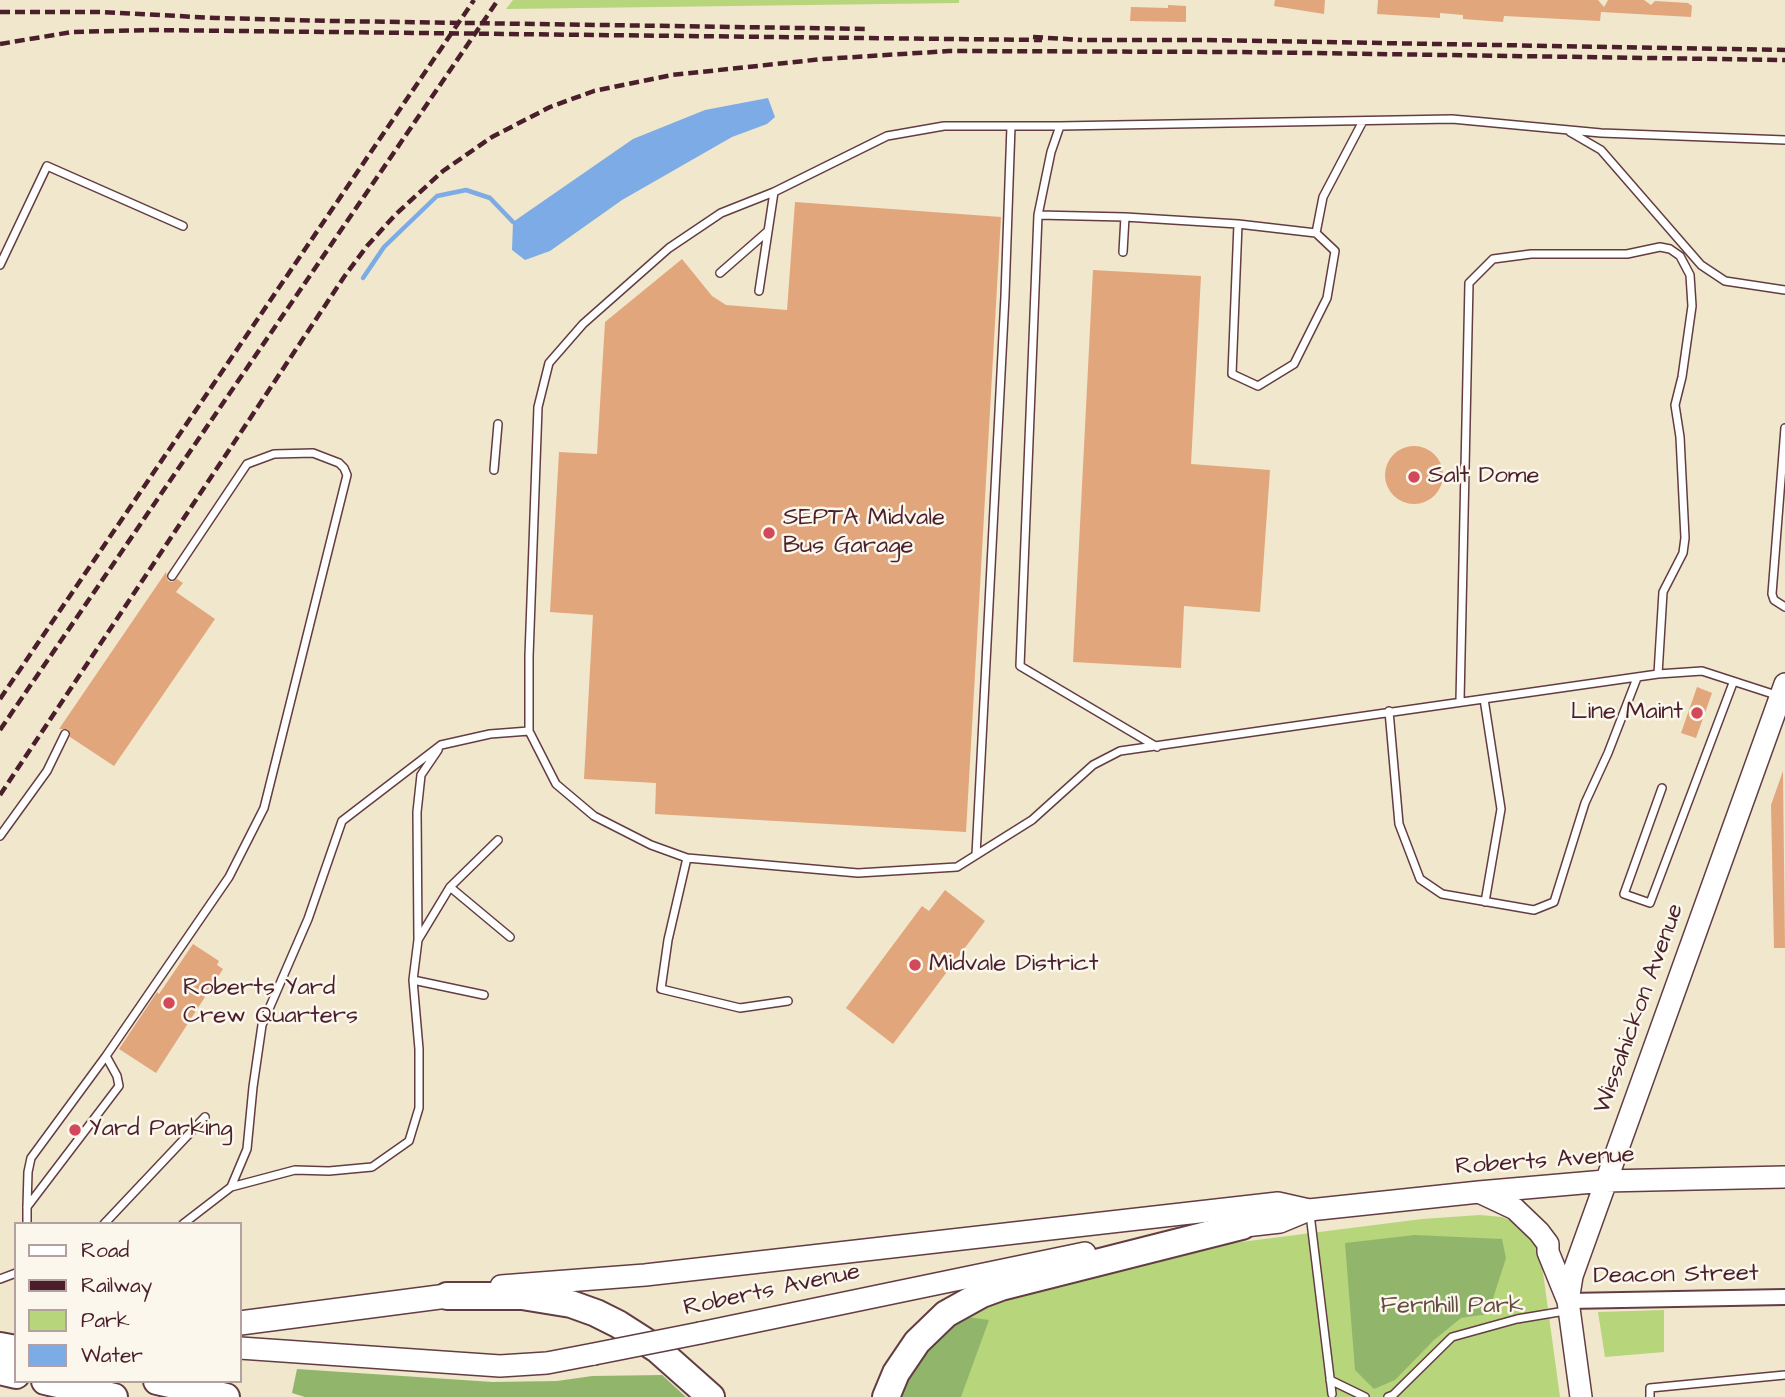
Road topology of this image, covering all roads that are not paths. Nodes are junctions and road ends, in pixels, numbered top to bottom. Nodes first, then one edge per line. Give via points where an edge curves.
1 (1363, 121) junction
2 (1011, 126) junction
3 (1060, 126) junction
4 (1567, 130) junction
5 (1785, 140) edge
6 (774, 192) junction
7 (1038, 215) junction
8 (1125, 218) junction
9 (1238, 224) junction
10 (183, 226) dead end
11 (768, 231) junction
12 (1316, 233) junction
13 (1123, 251) dead end
14 (0, 265) edge
15 (720, 273) dead end
16 (759, 290) dead end
17 (1785, 290) edge
18 (498, 424) dead end
19 (1785, 428) edge
20 (494, 470) dead end
21 (172, 576) dead end
22 (1785, 607) edge
23 (1658, 674) junction
24 (1637, 678) junction
25 (1733, 683) junction
26 (1783, 691) edge
27 (1484, 699) junction
28 (1460, 701) junction
29 (1389, 711) junction
30 (529, 731) junction
31 (65, 734) dead end
32 (441, 745) junction
33 (1157, 747) junction
34 (1662, 788) dead end
35 (0, 836) edge
36 (498, 840) dead end
37 (976, 855) junction
38 (687, 858) junction
39 (450, 887) junction
40 (1485, 902) junction
41 (510, 937) dead end
42 (418, 940) junction
43 (414, 980) junction
44 (484, 995) dead end
45 (788, 1001) dead end
46 (106, 1056) junction
47 (205, 1117) dead end
48 (1785, 1177) edge
49 (1605, 1181) junction
50 (231, 1187) junction
51 (1479, 1192) junction
52 (27, 1208) junction
53 (1309, 1210) junction
54 (26, 1222) edge
55 (106, 1222) edge
56 (186, 1222) edge
57 (1242, 1226) junction
58 (447, 1296) junction
59 (1785, 1297) edge
60 (1569, 1305) junction
61 (242, 1323) edge
62 (242, 1348) edge
63 (1785, 1376) edge
64 (1330, 1380) junction
65 (53, 1383) edge
66 (166, 1383) edge
67 (1332, 1394) dead end
68 (108, 1396) edge
69 (226, 1397) edge
70 (711, 1397) edge
71 (886, 1397) edge
72 (1365, 1397) edge
73 (1388, 1397) edge
74 (1581, 1397) edge
75 (1650, 1397) edge

1 - 3 lane
1 - 4 lane via 1452,120
1 - 12 lane via 1323,197
2 - 3 lane
2 - 6 lane via 944,126 887,136
2 - 37 lane
3 - 7 lane
4 - 5 lane
4 - 17 lane via 1601,150 1702,265 1725,281
6 - 11 lane
6 - 30 lane via 721,213 669,248 583,324 549,363 538,407
7 - 8 lane
7 - 33 lane via 1020,666
8 - 9 lane
8 - 13 lane
9 - 12 lane
9 - 12 lane via 1232,374 1258,386 1294,364 1327,298 1335,251
10 - 14 lane via 47,166
11 - 15 lane
11 - 16 lane
18 - 20 lane
19 - 22 lane via 1772,593
21 - 46 lane via 247,464 274,454 313,453 345,468 264,808 229,877
23 - 24 lane
23 - 25 lane via 1702,671
23 - 28 lane via 1663,592 1685,538 1675,405 1692,306 1690,275 1680,256 1660,247 1627,254 1531,254 1493,259 1469,283
24 - 27 lane
24 - 40 lane via 1585,803 1554,902 1534,911
25 - 26 lane
25 - 34 lane via 1650,904 1624,894
26 - 49 main road, Wissahickon Avenue
27 - 28 lane
27 - 40 lane via 1501,809
28 - 29 lane
29 - 33 lane
29 - 40 lane via 1399,824 1420,879 1442,894
30 - 32 lane
30 - 38 lane via 556,784 594,816
31 - 35 lane via 47,771
32 - 42 lane via 421,775
32 - 50 lane via 342,821 262,1025 247,1149
33 - 37 lane via 1120,751 1093,765 1032,820
36 - 39 lane
37 - 38 lane via 957,867 858,873
38 - 45 lane via 661,989 740,1008
39 - 41 lane
39 - 42 lane
42 - 43 lane
43 - 44 lane
43 - 50 lane via 419,1108 409,1141 372,1167 295,1170
46 - 52 lane via 31,1158
46 - 52 lane via 119,1086
47 - 55 lane
48 - 49 main road, Roberts Avenue
49 - 51 main road, Roberts Avenue
49 - 60 main road, Wissahickon Avenue via 1572,1276
50 - 56 lane
51 - 53 main road, Roberts Avenue
51 - 60 main road via 1515,1209 1539,1232 1548,1244
52 - 54 lane
53 - 57 main road, Roberts Avenue via 1280,1222
53 - 58 main road, Roberts Avenue via 1278,1203 645,1275 502,1286
53 - 64 lane
57 - 62 main road, Roberts Avenue, bridge via 1165,1237 547,1363 500,1366
57 - 71 highway via 982,1294 946,1314 917,1342
58 - 61 main road, Roberts Avenue
58 - 70 highway via 522,1296 596,1313 657,1349
59 - 60 street, Deacon Street
60 - 73 lane via 1452,1337
60 - 74 main road, Wissahickon Avenue
63 - 75 lane via 1650,1388
64 - 67 lane
64 - 72 lane
65 - 68 highway
66 - 69 highway

